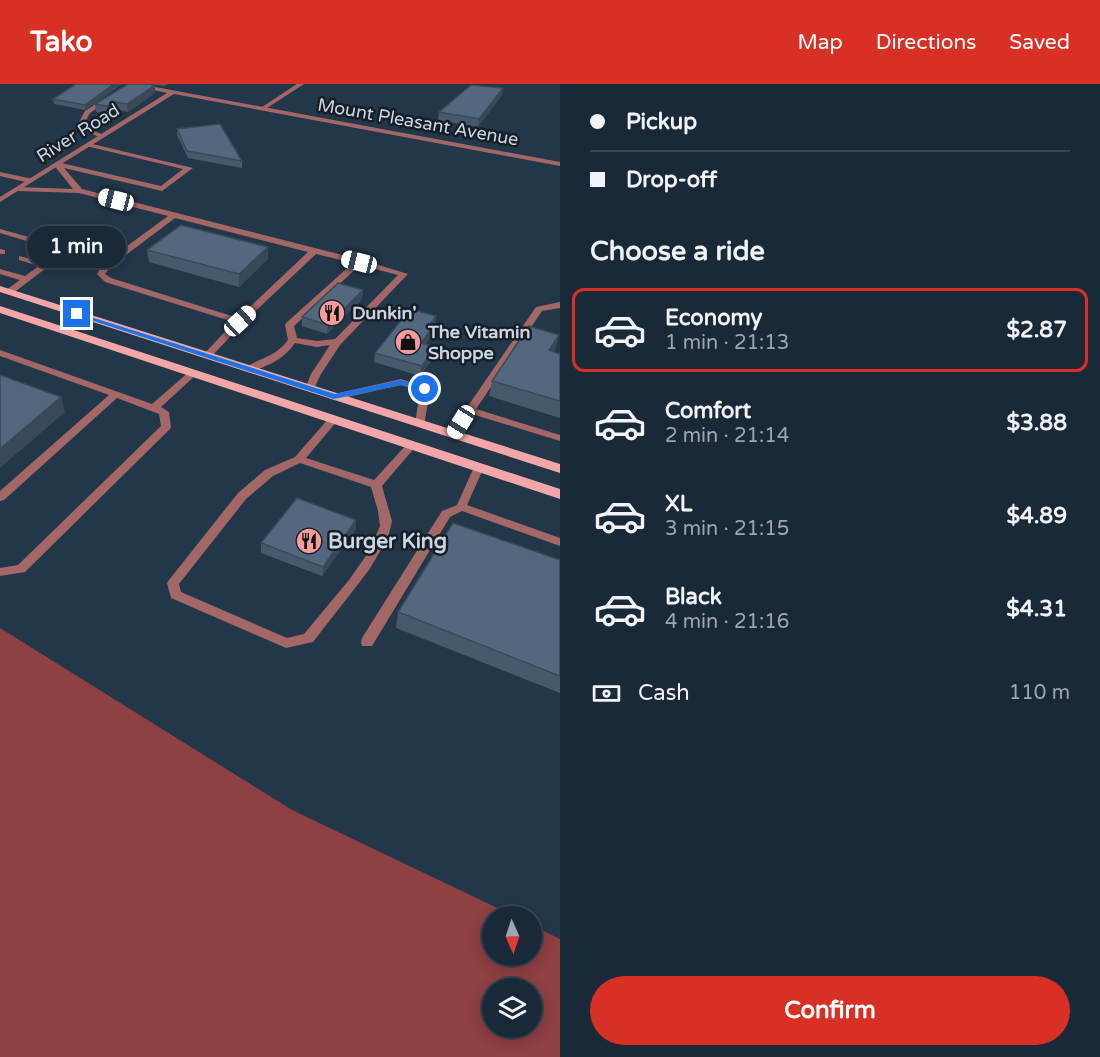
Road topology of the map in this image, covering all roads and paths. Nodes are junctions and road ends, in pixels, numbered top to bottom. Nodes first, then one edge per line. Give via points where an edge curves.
1 (130, 84) edge
2 (301, 84) edge
3 (122, 90) edge
4 (173, 92) junction
5 (112, 96) edge
6 (262, 109) junction
7 (102, 136) junction
8 (88, 145) junction
9 (57, 164) junction
10 (560, 164) edge
11 (2, 176) edge
12 (30, 182) junction
13 (18, 189) junction
14 (79, 191) junction
15 (0, 200) edge
16 (174, 215) junction
17 (0, 231) edge
18 (11, 234) junction
19 (0, 241) edge
20 (314, 251) junction
21 (22, 258) dead end
22 (359, 262) junction
23 (45, 265) junction
24 (0, 271) edge
25 (27, 279) junction
26 (5, 291) edge
27 (560, 305) edge
28 (0, 309) edge
29 (240, 321) junction
30 (293, 340) junction
31 (339, 341) junction
32 (0, 353) edge
33 (207, 356) junction
34 (249, 369) junction
35 (193, 373) junction
36 (310, 389) junction
37 (116, 394) junction
38 (334, 397) junction
39 (154, 408) junction
40 (469, 410) junction
41 (333, 420) junction
42 (420, 424) junction
43 (453, 435) junction
44 (560, 438) edge
45 (411, 446) junction
46 (299, 459) junction
47 (479, 467) junction
48 (560, 469) edge
49 (376, 485) junction
50 (560, 494) edge
51 (0, 497) edge
52 (460, 507) junction
53 (560, 542) edge
54 (0, 572) edge
55 (367, 642) dead end

1 - 3 street
1 - 4 street, Mount Pleasant Avenue
2 - 6 street
4 - 6 street, Mount Pleasant Avenue
4 - 7 street, River Road
5 - 7 street via 87,112 82,122 89,131
6 - 10 street, Mount Pleasant Avenue
7 - 8 street, River Road
8 - 9 street, River Road
8 - 9 street via 189,168 162,189
9 - 12 street, River Road
9 - 14 street
11 - 12 street
12 - 13 street, River Road
13 - 14 street
13 - 15 street, River Road
14 - 16 street
16 - 20 street
16 - 29 street via 101,274 117,283
17 - 18 street
18 - 19 street
18 - 23 street via 66,250
20 - 22 street
20 - 29 street
21 - 23 street
22 - 30 street via 289,325
22 - 31 street via 404,274
23 - 25 street
24 - 25 street
25 - 26 street
26 - 33 main road
27 - 40 street via 539,309
28 - 35 main road
29 - 33 street
30 - 31 street via 317,344
30 - 34 street via 273,360
31 - 36 street via 313,375
32 - 37 street
33 - 34 main road
34 - 36 main road
35 - 39 street
35 - 41 main road
36 - 38 main road
37 - 39 street
37 - 51 street
38 - 42 main road
38 - 42 street via 401,382 425,389
39 - 54 street via 164,412 166,427 21,568
40 - 43 street
40 - 44 street
41 - 45 main road
41 - 46 street
42 - 43 main road
43 - 48 main road
45 - 47 main road
45 - 49 street
46 - 49 street
46 - 49 street via 268,472 242,496 173,583 175,595 286,643 308,638 384,536 386,524
47 - 50 main road
47 - 52 street
52 - 53 street
52 - 55 street via 446,514

